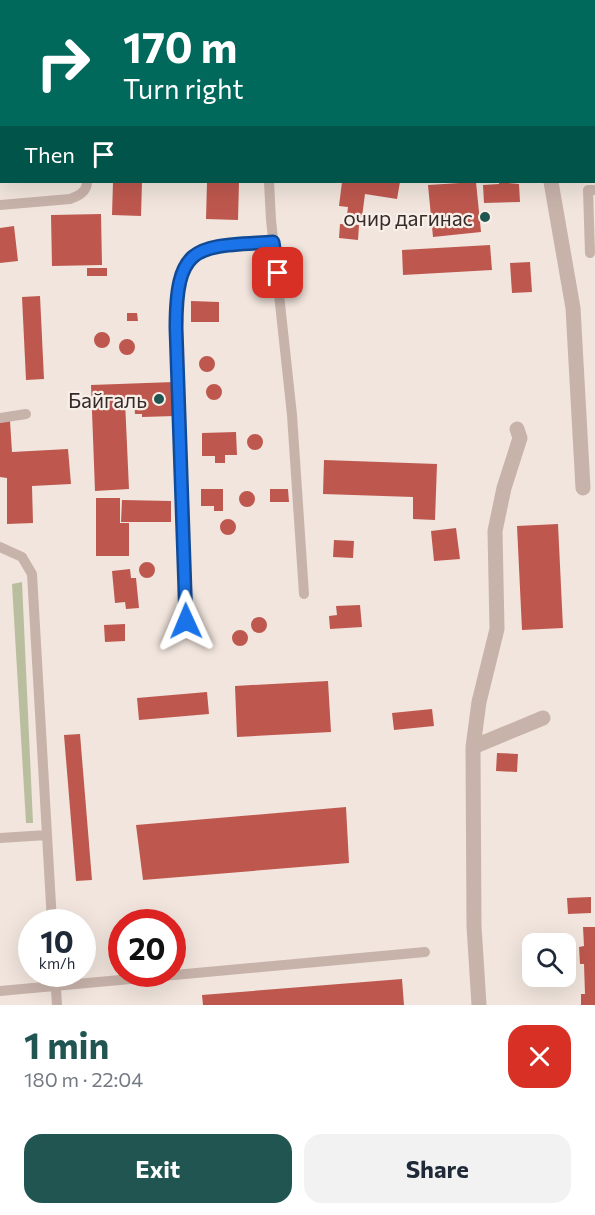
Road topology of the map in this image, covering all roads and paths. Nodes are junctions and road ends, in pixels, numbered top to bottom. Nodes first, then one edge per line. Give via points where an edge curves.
1 (87, 183) edge
2 (269, 183) edge
3 (551, 183) edge
4 (595, 190) edge
5 (0, 205) edge
6 (273, 242) junction
7 (590, 253) dead end
8 (26, 414) dead end
9 (0, 418) edge
10 (517, 429) dead end
11 (583, 488) dead end
12 (0, 547) edge
13 (304, 594) dead end
14 (186, 621) dead end
15 (543, 718) dead end
16 (473, 747) junction
17 (47, 836) junction
18 (0, 838) edge
19 (51, 909) edge
20 (425, 952) dead end
21 (96, 983) edge
22 (56, 987) joint
23 (0, 992) edge
24 (57, 1005) edge
25 (479, 1005) edge

1 - 5 lane via 80,195 70,199
2 - 6 lane
3 - 11 street via 573,308
4 - 7 lane via 588,190
6 - 13 lane
6 - 14 lane via 206,247 191,257 179,285 176,328
8 - 9 lane
10 - 16 street via 520,438 495,531 497,629 479,702
12 - 17 lane via 22,557 32,574
15 - 16 street
16 - 25 street via 474,926
17 - 18 lane
17 - 19 lane
20 - 21 lane
22 - 23 lane
22 - 24 lane

